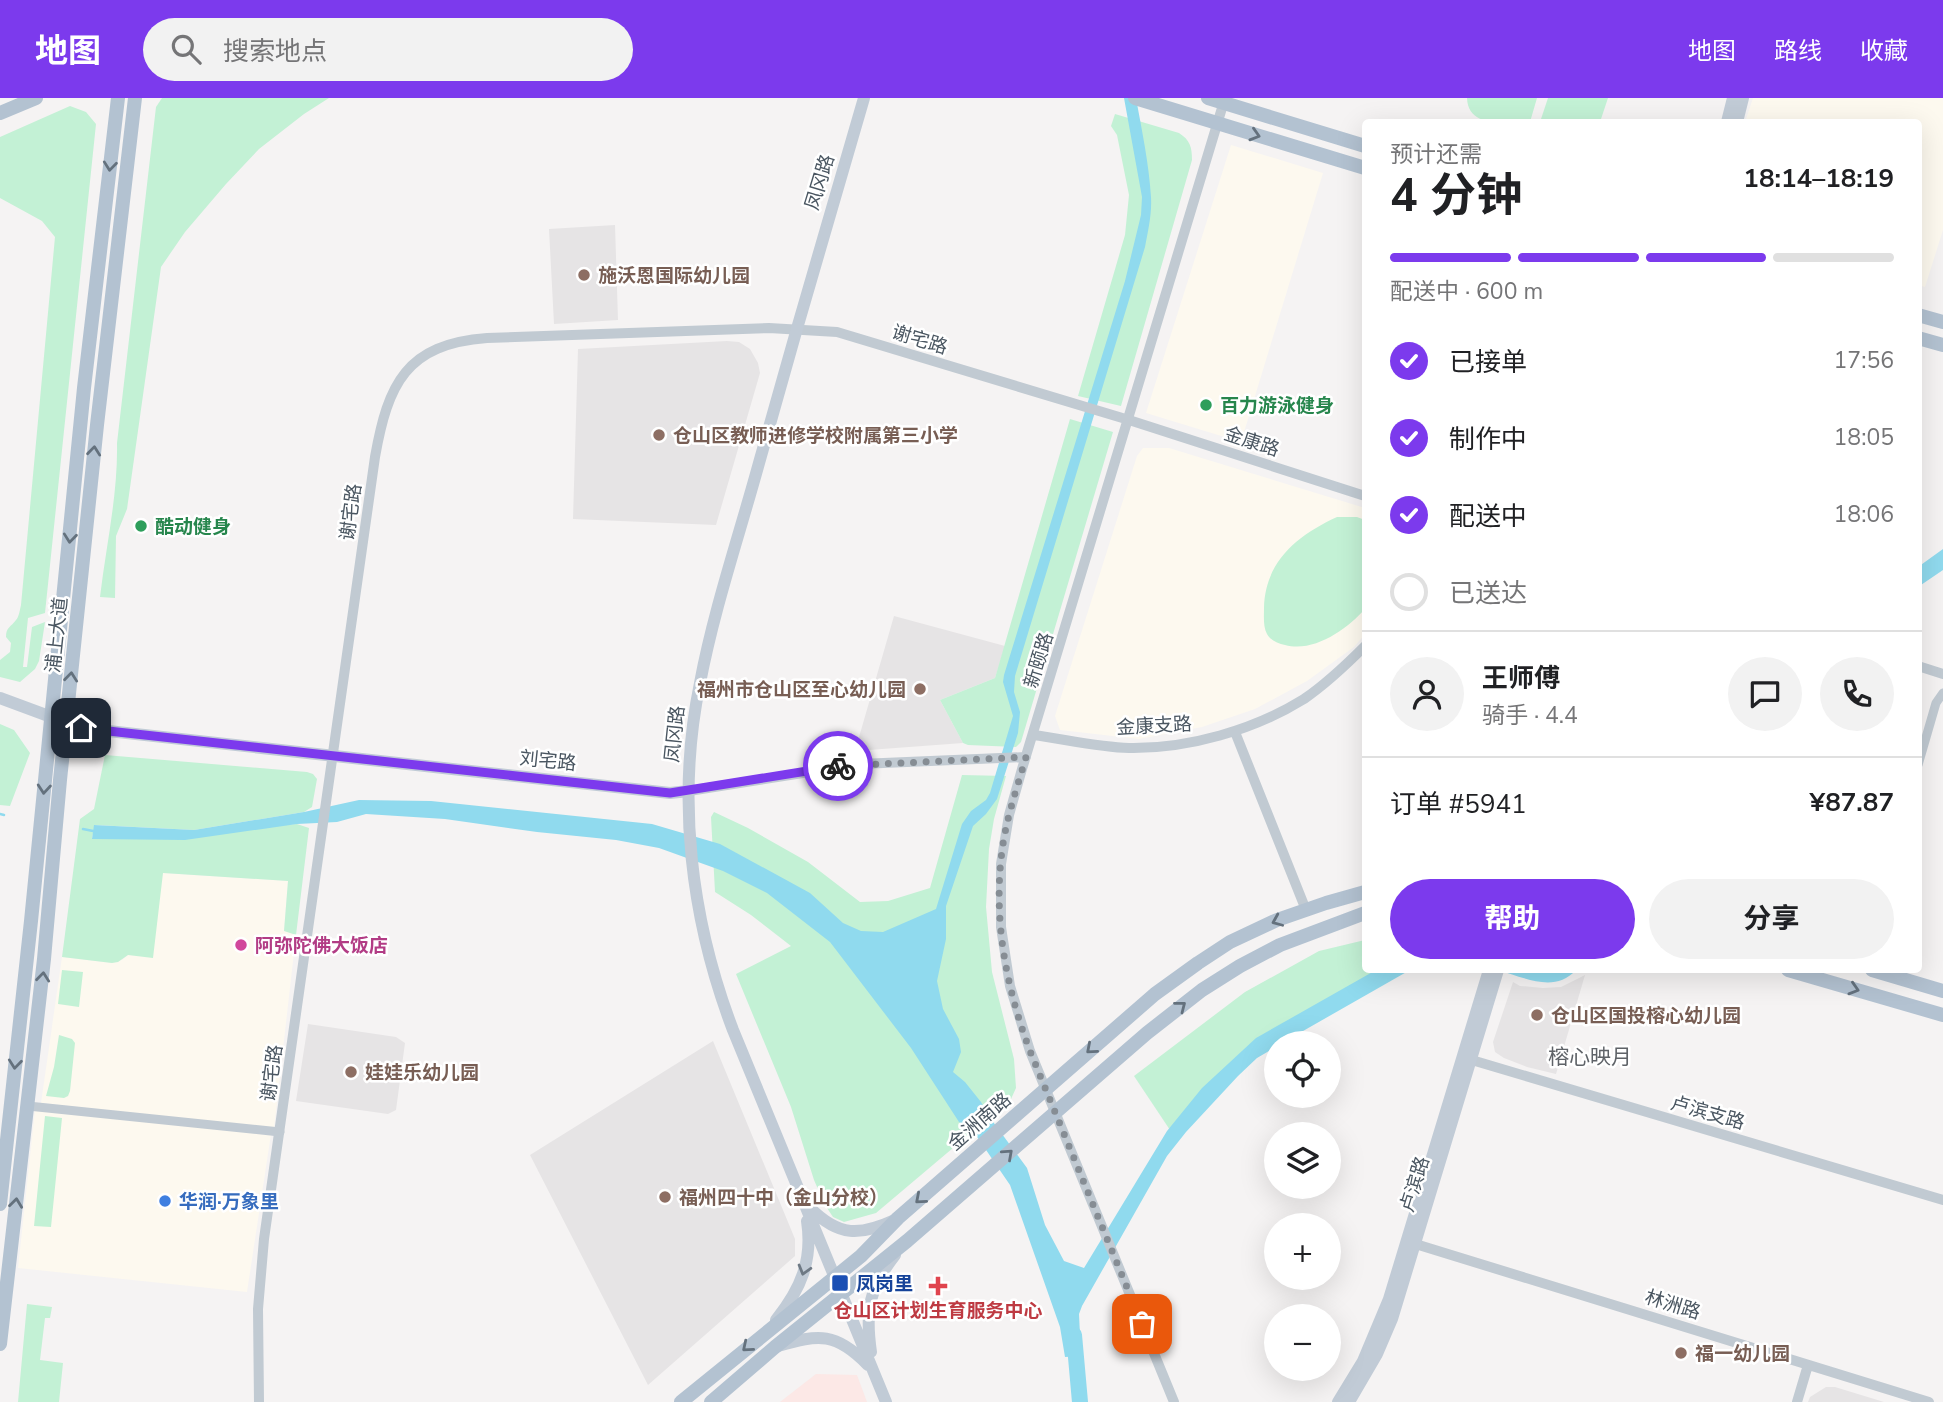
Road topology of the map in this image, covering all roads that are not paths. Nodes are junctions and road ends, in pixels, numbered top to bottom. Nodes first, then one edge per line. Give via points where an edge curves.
1 (36, 98) edge
2 (118, 98) edge
3 (135, 98) edge
4 (864, 98) edge
5 (1208, 98) edge
6 (1733, 98) edge
7 (1743, 98) edge
8 (1139, 99) edge
9 (1224, 100) edge
10 (0, 113) edge
11 (1728, 119) edge
12 (1738, 119) edge
13 (1218, 123) junction
14 (1362, 145) edge
15 (1362, 167) edge
16 (1922, 315) edge
17 (1943, 322) edge
18 (796, 328) junction
19 (1922, 339) edge
20 (1943, 345) edge
21 (1129, 420) junction
22 (1362, 495) edge
23 (1362, 649) edge
24 (1922, 667) edge
25 (1943, 674) edge
26 (1943, 693) edge
27 (0, 698) edge
28 (50, 718) junction
29 (66, 723) junction
30 (1235, 732) junction
31 (1033, 735) junction
32 (1922, 752) edge
33 (332, 756) junction
34 (1026, 757) junction
35 (689, 791) junction
36 (1362, 893) edge
37 (1306, 910) junction
38 (1362, 914) edge
39 (1488, 973) edge
40 (1497, 973) edge
41 (1798, 973) edge
42 (1882, 973) edge
43 (1943, 991) edge
44 (1943, 1016) edge
45 (1467, 1058) junction
46 (1046, 1088) junction
47 (28, 1106) junction
48 (1056, 1112) junction
49 (280, 1132) junction
50 (1943, 1200) edge
51 (805, 1203) junction
52 (0, 1204) edge
53 (898, 1218) junction
54 (907, 1241) junction
55 (1411, 1242) junction
56 (835, 1277) junction
57 (841, 1292) junction
58 (768, 1330) junction
59 (0, 1338) edge
60 (0, 1344) edge
61 (775, 1347) junction
62 (1808, 1365) junction
63 (873, 1370) junction
64 (260, 1402) edge
65 (681, 1402) edge
66 (712, 1402) edge
67 (886, 1402) edge
68 (1174, 1402) edge
69 (1338, 1402) edge
70 (1349, 1402) edge
71 (1797, 1402) edge
72 (1928, 1402) edge

1 - 10 main road
2 -> 28 main road, 浦上大道
29 -> 3 main road, 浦上大道
4 - 18 main road, 凤冈路
5 - 9 main road
6 - 11 main road
7 - 12 main road
8 - 13 main road
9 - 13 street, 新颐路
9 - 14 main road
13 -> 15 main road
13 - 21 street, 新颐路
16 - 17 main road
18 - 21 street, 谢宅路 via 837,332
18 - 33 street, 谢宅路 via 473,339 437,349 410,367 394,387 380,426
18 - 35 main road, 凤冈路 via 704,663 694,718
19 - 20 main road
21 - 22 street, 金康路
21 - 31 street, 新颐路
23 - 30 street, 金康支路 via 1303,699
24 - 25 street
26 - 32 street
27 - 28 main road, 刘宅路
28 - 29 main road, 刘宅路
28 -> 52 main road, 浦上大道
29 - 33 main road, 刘宅路
47 -> 29 main road, 浦上大道
30 - 31 street, 金康支路 via 1193,742 1128,748
30 - 37 street
31 - 34 street, 新颐路
33 - 35 main road, 刘宅路 via 670,793
33 - 49 street, 谢宅路
34 - 35 street, 刘宅路 via 847,765
34 - 46 street, 新颐路 via 1002,851 1000,919 1006,971 1019,1021
35 - 51 main road, 凤冈路 via 692,863 705,941 725,1008
36 - 37 main road, 金洲南路
37 -> 46 main road, 金洲南路 via 1230,942 1198,963
48 -> 38 main road via 1221,977 1280,945
39 - 45 main road
40 - 45 main road, 卢滨路
41 -> 44 main road
42 - 43 main road
45 - 50 street, 卢滨支路
45 - 55 main road, 卢滨路
46 - 48 street, 新颐路
46 -> 53 main road, 金洲南路
47 - 49 street
59 -> 47 main road, 浦上大道
54 -> 48 main road
48 - 68 street, 新颐路
49 - 64 street, 谢宅路 via 258,1308
51 - 53 main road via 819,1217 846,1231 872,1230
51 - 56 main road, 凤冈路
51 -> 58 main road via 809,1247 804,1274
53 - 56 main road, 金洲南路
54 - 57 main road
54 - 63 main road via 884,1269 872,1295 867,1326
55 - 62 street, 林洲路
55 - 69 main road via 1376,1333
55 - 70 main road, 卢滨路 via 1385,1336
56 - 57 main road, 凤冈路
56 - 58 main road, 金洲南路
57 - 61 main road
57 - 63 main road, 凤冈路
58 -> 65 main road, 金洲南路
59 - 60 main road, 浦上大道
61 - 63 main road via 802,1339 832,1338 853,1349
61 - 66 main road
62 - 71 street
62 - 72 street, 林洲路
63 - 67 main road, 凤冈路

